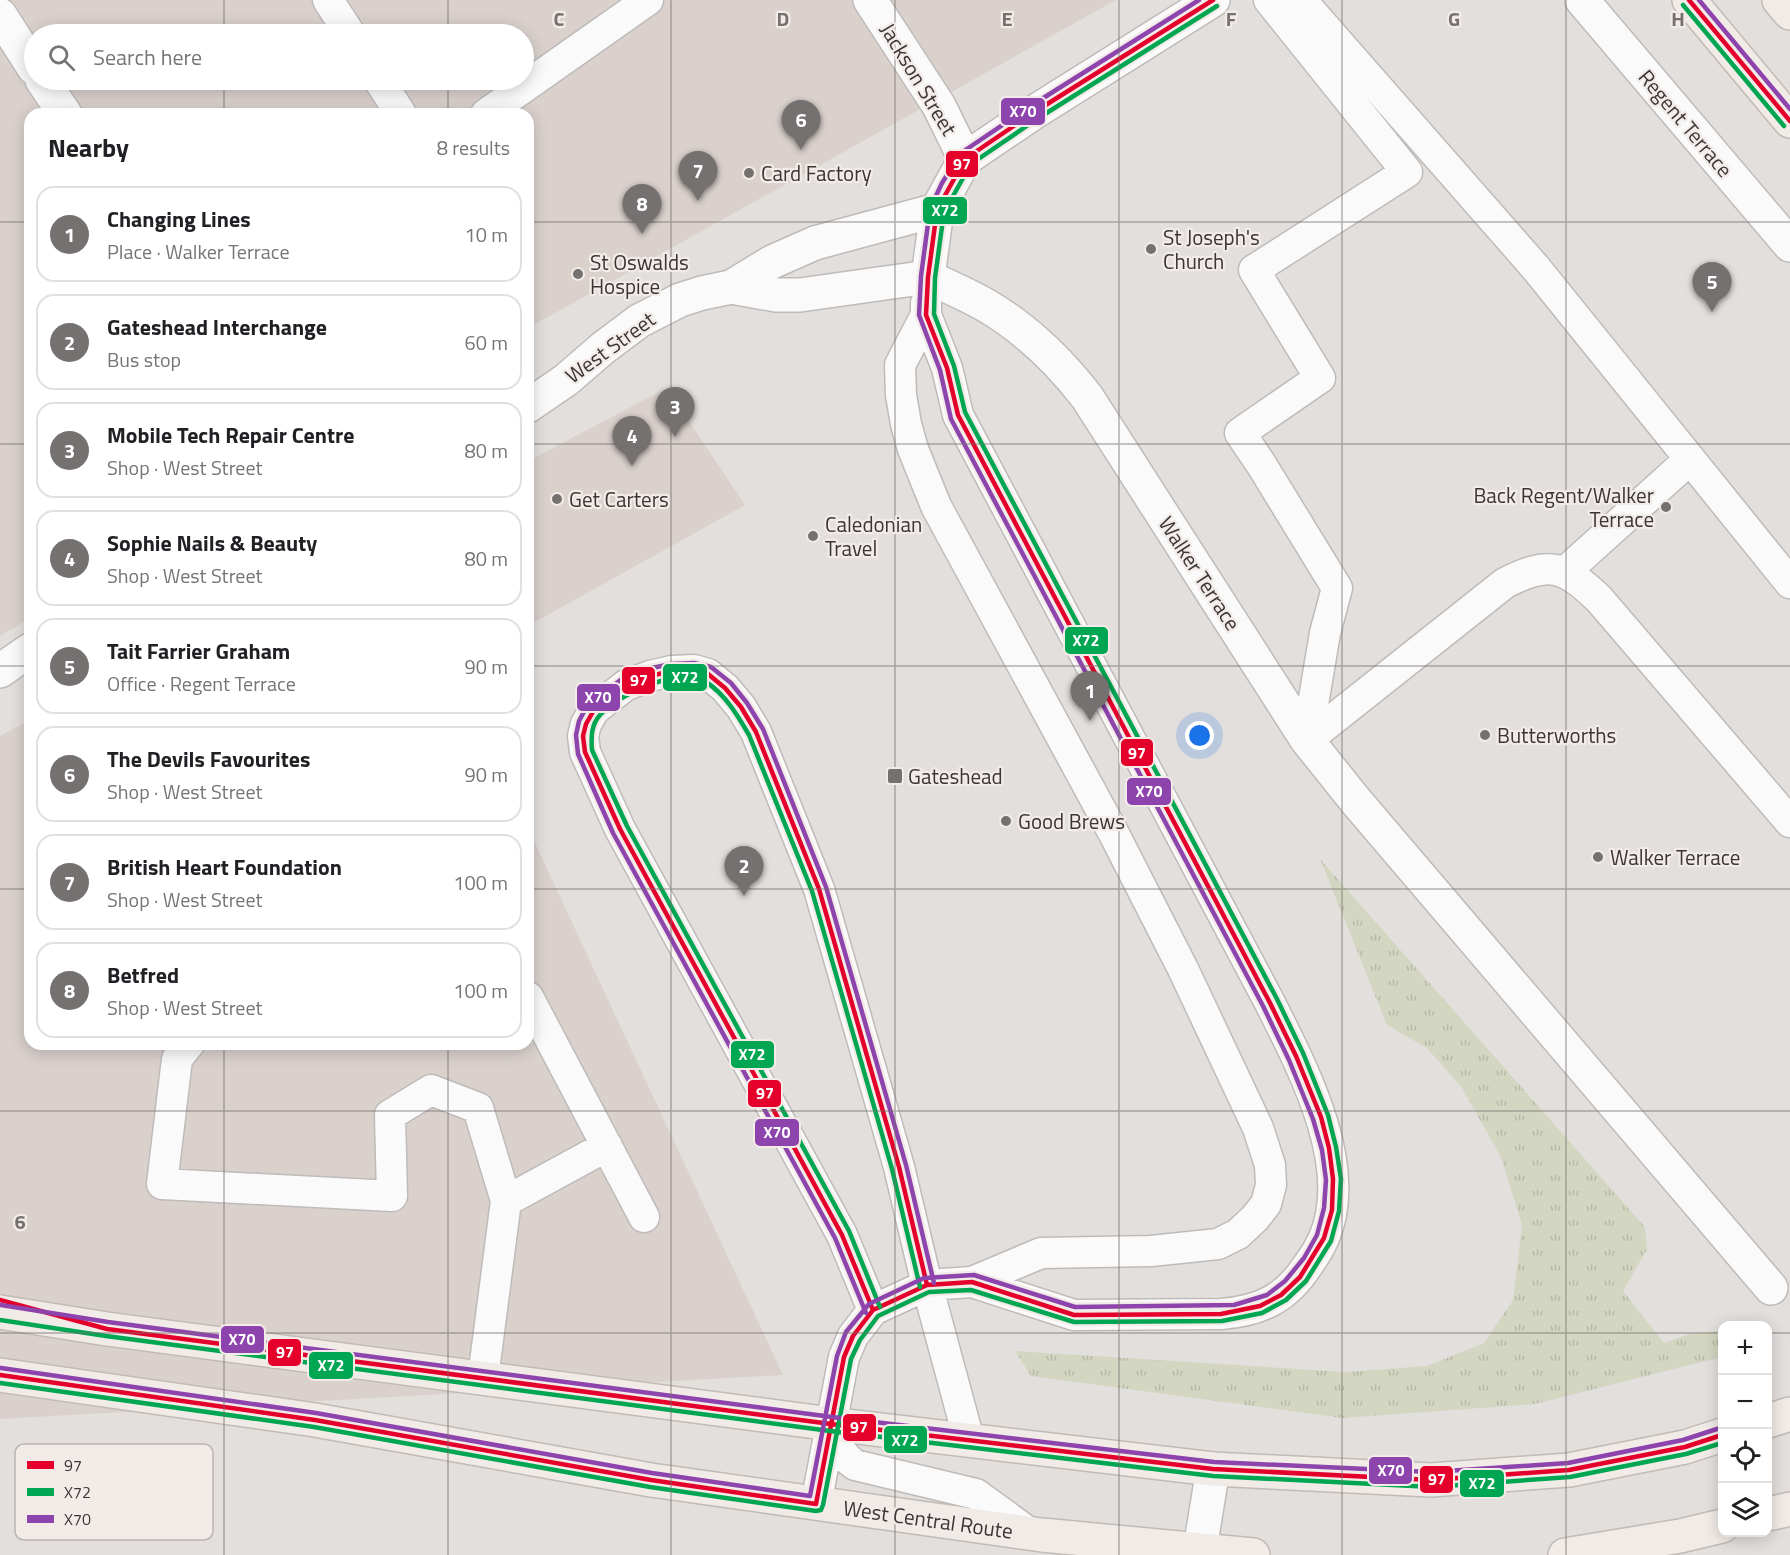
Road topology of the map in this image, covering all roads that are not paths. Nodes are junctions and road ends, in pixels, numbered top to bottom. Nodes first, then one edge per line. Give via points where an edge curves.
1 (328, 0) edge
2 (648, 0) edge
3 (870, 0) edge
4 (1213, 0) edge
5 (1269, 0) edge
6 (1301, 0) edge
7 (1582, 0) edge
8 (1689, 0) edge
9 (1779, 0) edge
10 (1790, 13) edge
11 (0, 15) edge
12 (344, 24) edge
13 (24, 52) edge
14 (534, 80) edge
15 (49, 90) edge
16 (385, 90) edge
17 (520, 90) edge
18 (61, 108) edge
19 (397, 108) edge
20 (495, 108) edge
21 (1790, 121) edge
22 (965, 159) junction
23 (937, 210) junction
24 (1790, 245) edge
25 (927, 277) junction
26 (731, 287) junction
27 (926, 315) junction
28 (534, 402) edge
29 (1689, 460) junction
30 (1565, 572) junction
31 (1790, 583) edge
32 (24, 654) edge
33 (0, 670) edge
34 (1307, 740) junction
35 (1790, 822) edge
36 (534, 1008) edge
37 (184, 1050) edge
38 (607, 1146) junction
39 (506, 1201) junction
40 (644, 1217) dead end
41 (972, 1282) junction
42 (927, 1285) junction
43 (1772, 1288) dead end
44 (873, 1310) junction
45 (0, 1312) edge
46 (0, 1375) edge
47 (483, 1378) junction
48 (1790, 1414) edge
49 (1772, 1419) edge
50 (831, 1424) junction
51 (1718, 1436) edge
52 (969, 1440) junction
53 (1213, 1469) junction
54 (816, 1504) junction
55 (1790, 1509) edge
56 (1772, 1513) edge
57 (1718, 1527) edge
58 (1035, 1533) junction
59 (1200, 1552) edge
60 (1071, 1555) edge
61 (1253, 1555) edge
62 (1565, 1555) edge

1 - 12 lane
2 - 14 lane
3 - 22 street, Jackson Street via 939,106
4 - 22 street
5 - 34 lane via 1407,172 1254,270 1320,378 1240,433 1337,588 1325,633
6 - 29 lane via 1535,267
7 - 24 street, Regent Terrace
8 - 21 highway
9 - 10 highway
11 - 13 street
15 - 18 street
16 - 19 lane
17 - 20 lane
22 - 23 street
23 - 25 street
23 - 26 street, West Street via 815,243 771,262
25 - 26 street, West Street via 801,295
25 - 27 lane
25 - 34 street, Walker Terrace via 987,306 1033,339 1065,369 1087,397
26 - 28 street, West Street via 681,300 639,321
27 - 41 lane via 900,365 906,424 925,480 1183,969 1258,1128 1271,1185 1266,1204 1255,1218 1238,1234 1218,1244 1151,1251 1041,1253
27 - 41 lane via 947,368 958,415 1301,1066 1324,1131 1332,1183 1327,1229 1305,1270 1273,1301 1244,1312 1074,1315
29 - 30 lane
29 - 31 lane
30 - 34 lane via 1527,572 1505,583
30 - 35 lane via 1599,599
32 - 33 street
34 - 43 street, Walker Terrace
36 - 38 lane
37 - 39 lane via 177,1059 162,1184 392,1196 390,1116 431,1090 478,1107
38 - 39 lane
38 - 40 lane
39 - 47 lane
41 - 42 lane
42 - 44 lane
42 - 44 lane via 899,1167 819,889 756,732 741,707 708,674 672,671 626,686 594,710 583,736 585,752 620,829 842,1235
42 - 52 lane
44 - 50 lane via 853,1336 844,1357
45 - 47 highway
46 - 54 highway, West Central Route via 315,1420 651,1480
47 - 50 highway
48 - 49 highway
50 - 52 highway
50 - 54 lane
50 - 58 lane via 842,1455 855,1465 976,1494
51 - 53 highway via 1685,1447 1569,1470 1431,1480
52 - 53 highway
53 - 59 street
54 - 58 highway, West Central Route
55 - 56 highway
57 - 62 highway
58 - 59 highway, West Central Route
58 - 60 street
59 - 61 highway, West Central Route

